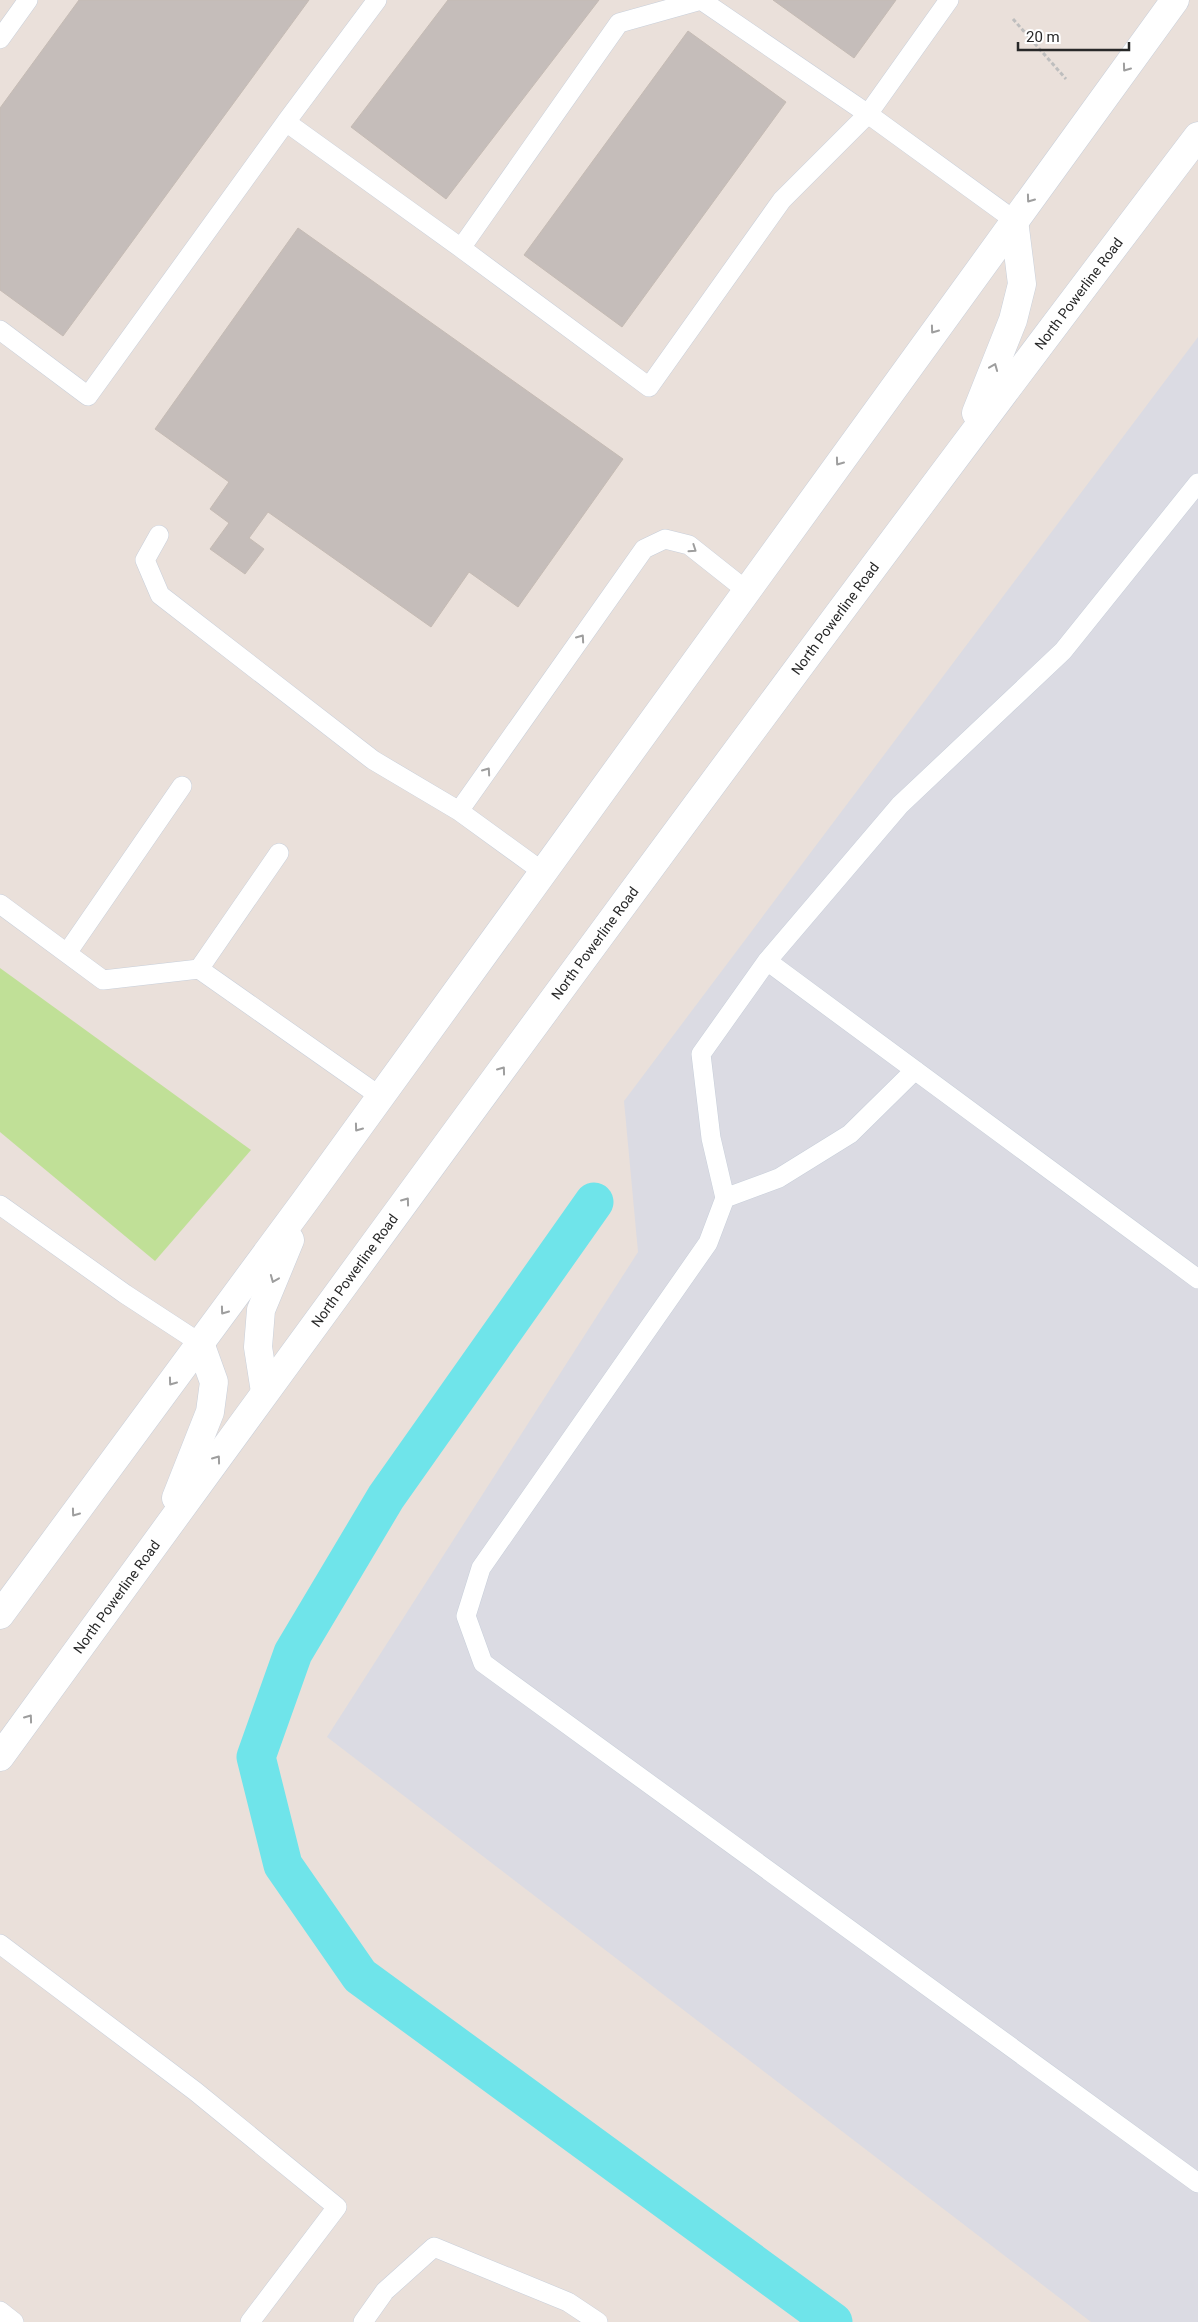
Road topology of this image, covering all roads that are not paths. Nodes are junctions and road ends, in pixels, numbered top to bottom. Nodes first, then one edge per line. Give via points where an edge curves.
1 (28, 0) edge
2 (376, 0) edge
3 (701, 0) edge
4 (949, 0) edge
5 (1175, 0) edge
6 (0, 39) edge
7 (868, 114) junction
8 (286, 122) junction
9 (1198, 136) edge
10 (1014, 220) junction
11 (461, 248) junction
12 (0, 330) edge
13 (963, 444) junction
14 (1198, 483) edge
15 (159, 535) dead end
16 (746, 591) junction
17 (182, 786) dead end
18 (459, 811) junction
19 (279, 853) dead end
20 (543, 872) junction
21 (0, 904) edge
22 (68, 953) junction
23 (767, 961) junction
24 (198, 969) junction
25 (915, 1070) junction
26 (380, 1097) junction
27 (725, 1198) junction
28 (305, 1201) junction
29 (0, 1205) edge
30 (1198, 1279) edge
31 (200, 1343) junction
32 (265, 1392) junction
33 (160, 1536) junction
34 (0, 1615) edge
35 (0, 1757) edge
36 (0, 1944) edge
37 (1198, 2183) edge
38 (0, 2311) edge
39 (14, 2322) edge
40 (250, 2322) edge
41 (363, 2322) edge
42 (598, 2322) edge

1 - 6 lane
2 - 8 lane
3 - 7 lane
3 - 11 lane via 619,23
4 - 7 lane
5 -> 10 main road
7 - 10 lane
7 - 11 lane via 782,200 649,387
8 - 11 lane
8 - 12 lane via 88,396
9 - 13 main road, North Powerline Road
13 -> 10 main road via 1013,320 1022,284
10 -> 16 main road
32 -> 13 main road, North Powerline Road
14 - 23 lane via 1063,651 900,805
15 - 18 lane via 146,560 160,595 373,760
18 -> 16 lane via 644,550 665,539 689,546
16 - 20 main road
17 - 22 lane
18 - 20 lane
19 - 24 lane
20 - 26 main road
21 - 22 lane
22 - 24 lane via 103,980
23 - 25 lane
23 - 27 lane via 701,1054 711,1138
24 - 26 lane
25 - 27 lane via 850,1134 779,1178
25 - 30 lane
26 -> 28 main road
27 - 37 lane via 708,1243 481,1568 466,1616 484,1663
28 -> 31 main road
28 -> 32 main road via 261,1310 258,1347
29 - 31 lane
31 - 33 main road via 214,1382 210,1412
31 -> 34 main road
33 -> 32 main road, North Powerline Road
35 -> 33 main road, North Powerline Road
36 - 40 lane via 195,2091 337,2207
38 - 39 lane
41 - 42 lane via 385,2291 434,2246 568,2302

